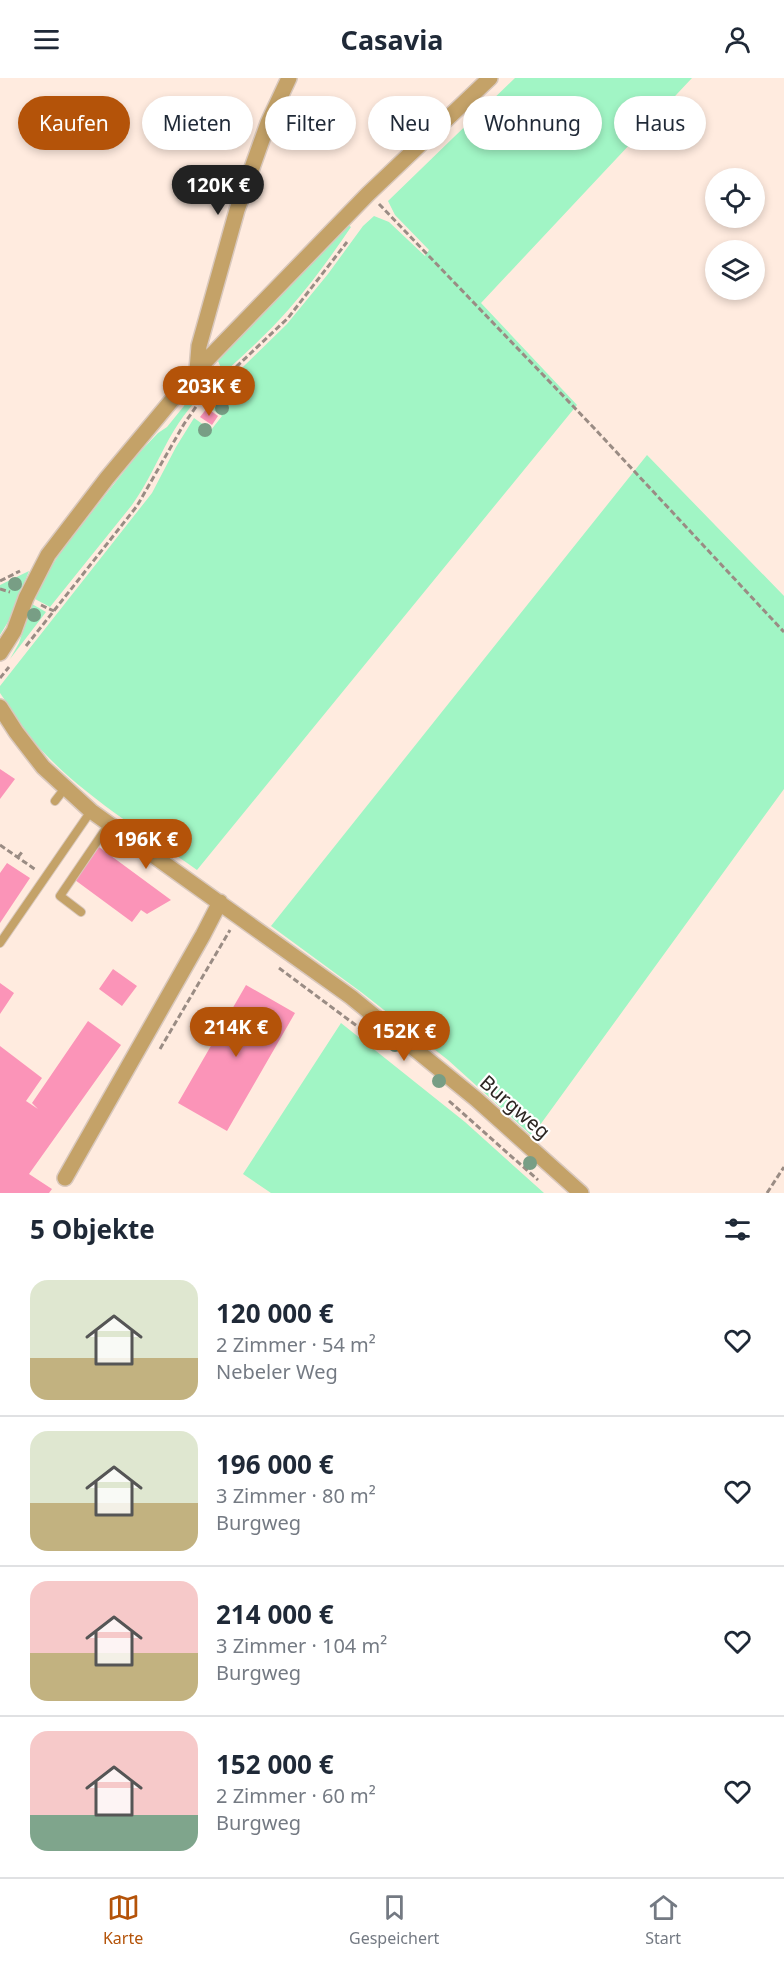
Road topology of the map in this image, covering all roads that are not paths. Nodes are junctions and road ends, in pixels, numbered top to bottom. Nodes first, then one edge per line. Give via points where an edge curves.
1 (290, 78) edge
2 (490, 78) edge
3 (197, 370) junction
4 (0, 653) edge
5 (0, 707) edge
6 (65, 788) junction
7 (55, 801) dead end
8 (91, 811) junction
9 (109, 824) junction
10 (219, 902) junction
11 (81, 912) dead end
12 (0, 943) edge
13 (65, 1178) dead end
14 (581, 1193) edge

1 - 3 street via 267,123 237,210 199,346
2 - 3 street via 368,194
3 - 4 street via 106,478 48,555
5 - 6 street, Burgweg via 30,751
6 - 7 lane
6 - 8 street, Burgweg
8 - 9 street, Burgweg
8 - 12 lane
9 - 10 street, Burgweg
9 - 11 lane via 60,896
10 - 13 street
10 - 14 street, Burgweg via 351,997 476,1099

